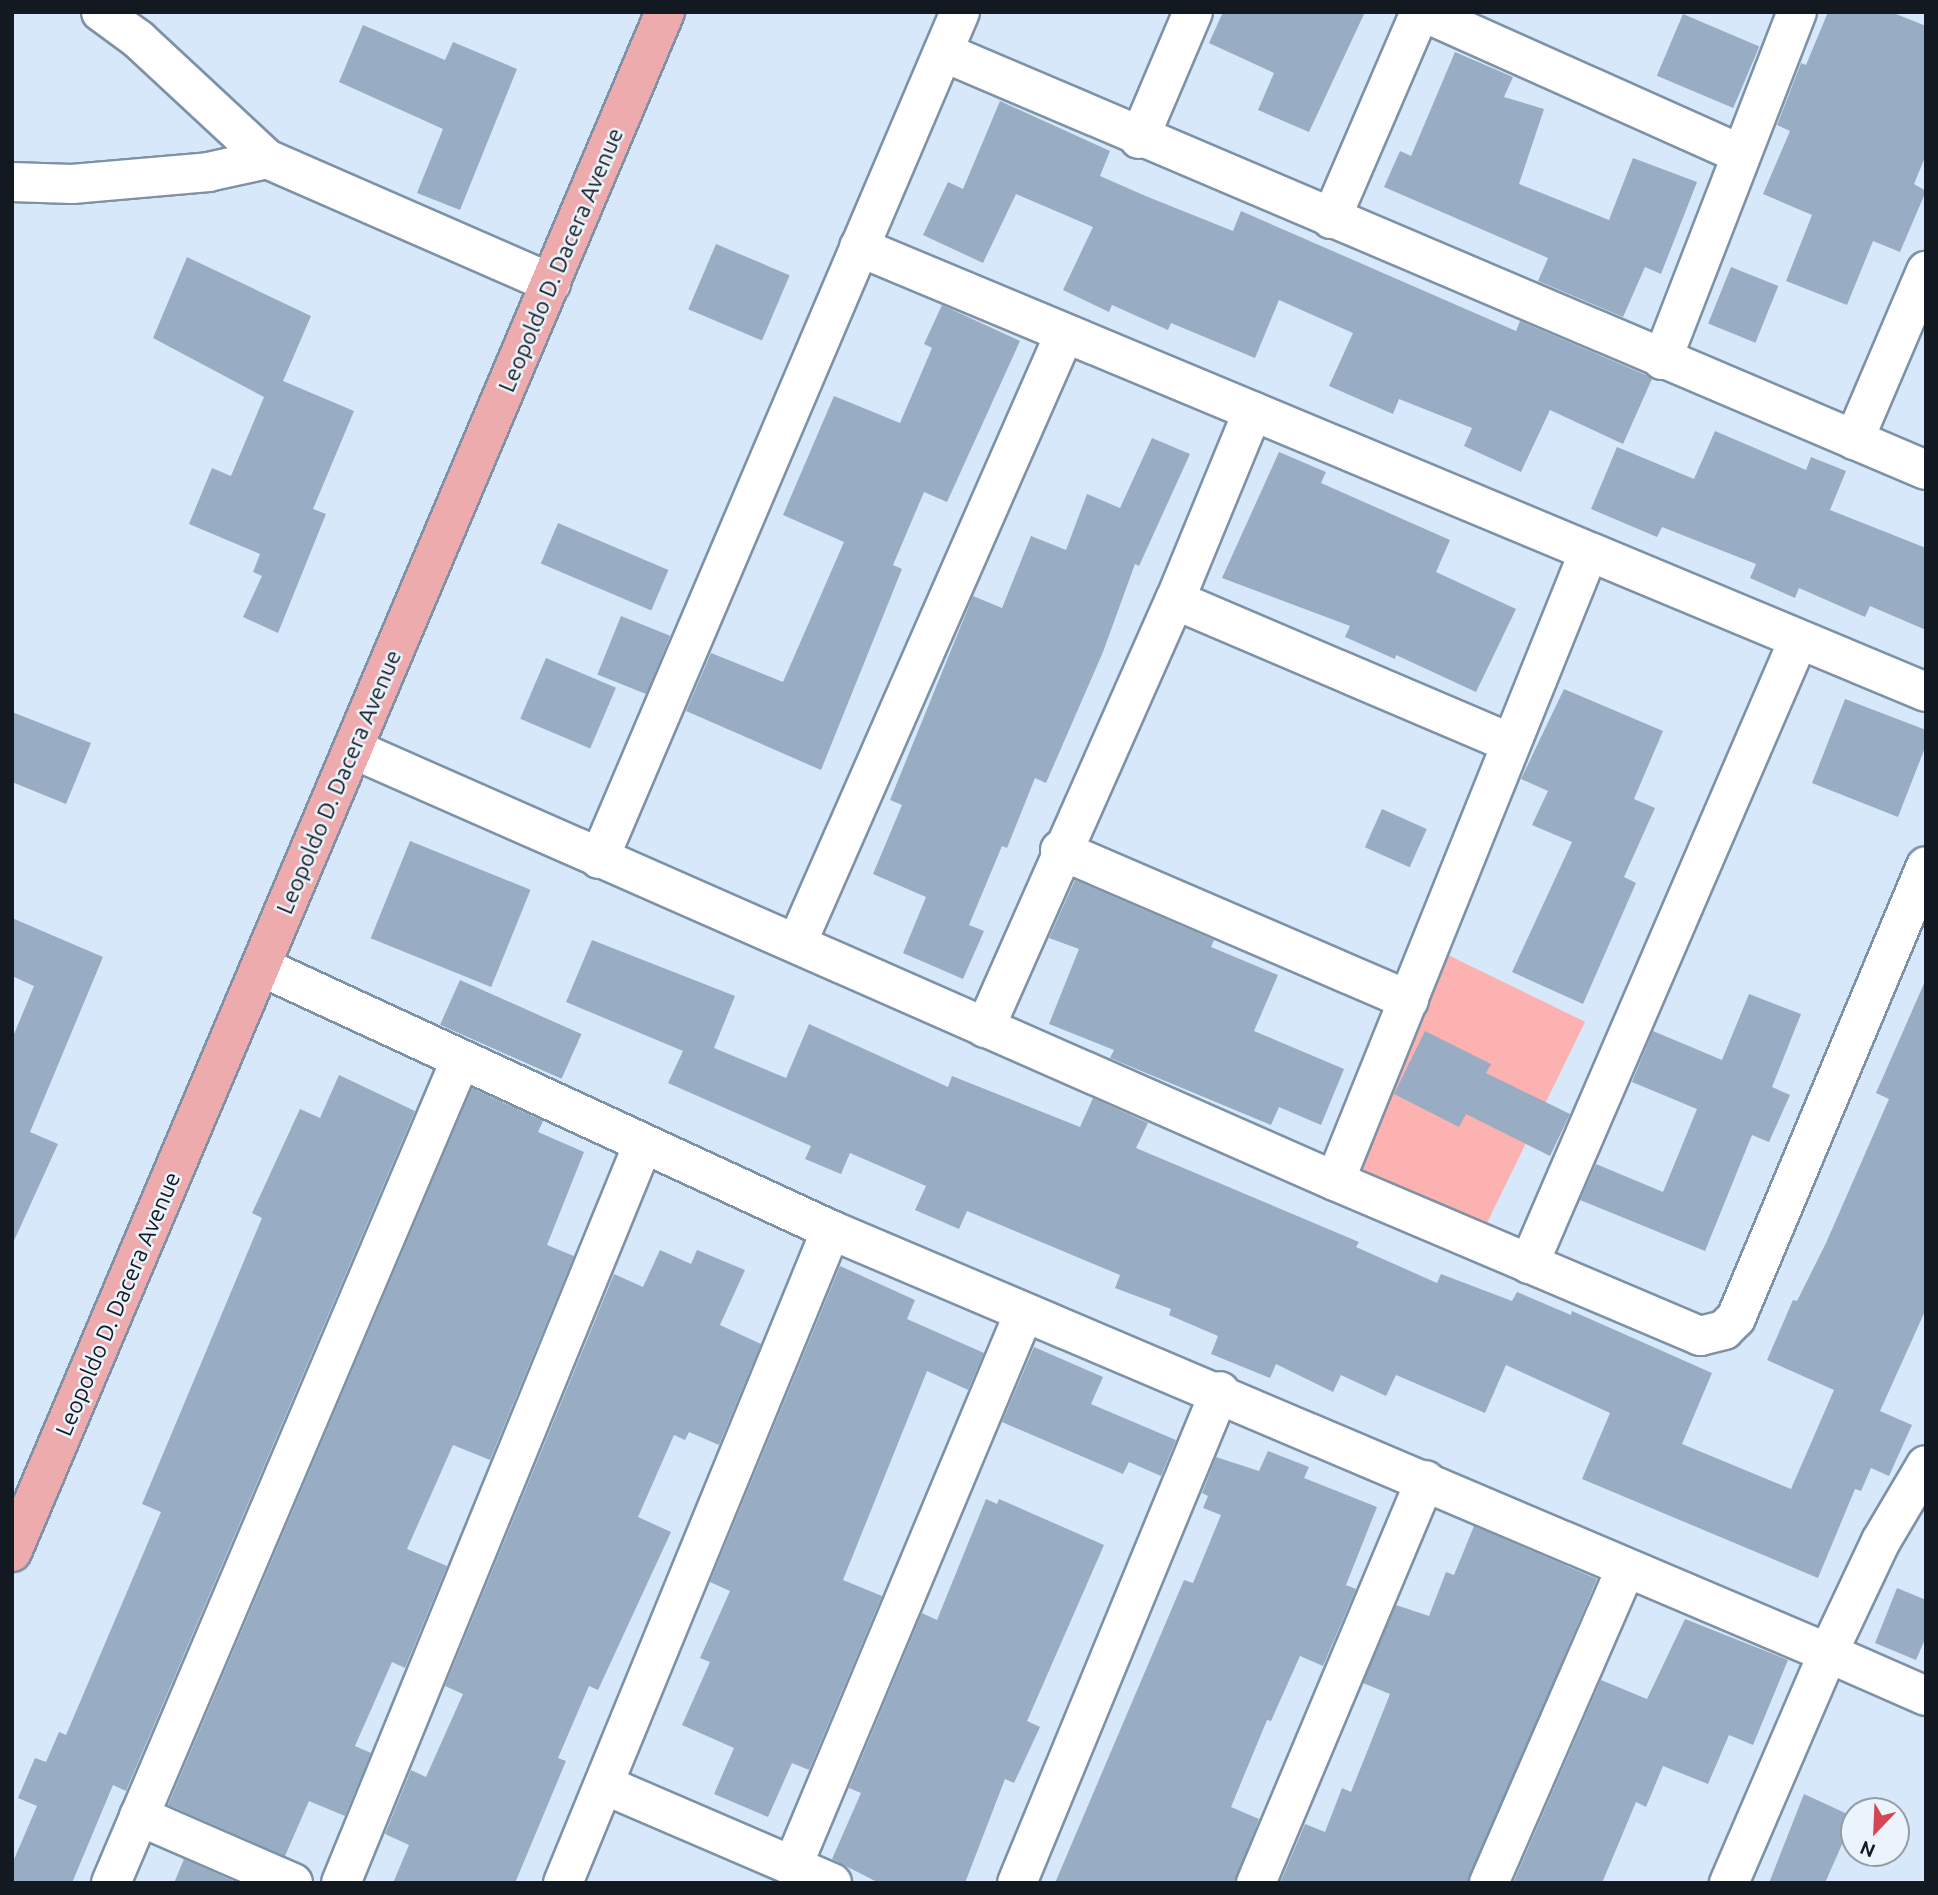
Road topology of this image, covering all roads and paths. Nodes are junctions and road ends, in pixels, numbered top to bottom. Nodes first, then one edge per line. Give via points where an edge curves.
1 (101, 12) edge
2 (665, 12) edge
3 (960, 12) edge
4 (1194, 12) edge
5 (1422, 12) edge
6 (1797, 12) edge
7 (943, 52) junction
8 (1139, 139) junction
9 (1741, 154) junction
10 (267, 159) junction
11 (12, 181) edge
12 (1331, 219) junction
13 (859, 247) junction
14 (1926, 271) edge
15 (551, 283) junction
16 (1064, 335) junction
17 (1662, 360) junction
18 (1253, 411) junction
19 (1854, 440) junction
20 (1926, 470) edge
21 (1588, 554) junction
22 (1175, 600) junction
23 (1798, 641) junction
24 (1926, 692) edge
25 (1510, 743) junction
26 (353, 749) junction
27 (1060, 850) junction
28 (599, 859) junction
29 (1926, 866) edge
30 (797, 943) junction
31 (262, 967) junction
32 (1409, 1000) junction
33 (985, 1028) junction
34 (461, 1059) junction
35 (643, 1144) junction
36 (1335, 1181) junction
37 (831, 1230) junction
38 (1529, 1264) junction
39 (1024, 1312) junction
40 (1220, 1391) junction
41 (1926, 1465) edge
42 (1425, 1480) junction
43 (12, 1552) edge
44 (1625, 1570) junction
45 (1828, 1653) junction
46 (1926, 1696) edge
47 (607, 1786) junction
48 (139, 1816) junction
49 (793, 1865) junction
50 (111, 1883) edge
51 (293, 1883) edge
52 (341, 1883) edge
53 (563, 1883) edge
54 (832, 1883) edge
55 (1017, 1883) edge
56 (1256, 1883) edge
57 (1489, 1883) edge
58 (1729, 1883) edge

1 - 10 street via 138,39
2 - 15 main road, Leopoldo D. Dacera Avenue
3 - 7 street
4 - 8 street
5 - 9 street
5 - 12 street
6 - 9 street
7 - 8 street
7 - 13 street
8 - 12 street
9 - 17 street
10 - 11 street via 167,176 72,184
10 - 15 street
12 - 17 street
13 - 16 street
13 - 28 street
14 - 19 street
15 - 26 main road, Leopoldo D. Dacera Avenue
16 - 18 street
16 - 30 street
17 - 19 street
18 - 21 street
18 - 22 street
19 - 20 street
21 - 23 street
21 - 25 street
22 - 25 street
22 - 27 street
23 - 24 street
23 - 38 street
25 - 32 street
26 - 28 street
26 - 31 main road, Leopoldo D. Dacera Avenue
27 - 32 street
27 - 33 street
28 - 30 street
29 - 38 street via 1736,1318 1724,1330 1700,1336
30 - 33 street
31 - 34 street
31 - 43 main road, Leopoldo D. Dacera Avenue
32 - 36 street
33 - 36 street
34 - 35 street
34 - 48 street
35 - 37 street
35 - 52 street
36 - 38 street
37 - 39 street
37 - 47 street
39 - 40 street
39 - 49 street
40 - 42 street
40 - 55 street
41 - 45 street via 1881,1541
42 - 44 street
42 - 56 street
44 - 45 street
44 - 57 street
45 - 46 street
45 - 58 street
47 - 49 street
47 - 53 street
48 - 50 street
48 - 51 street
49 - 54 street

